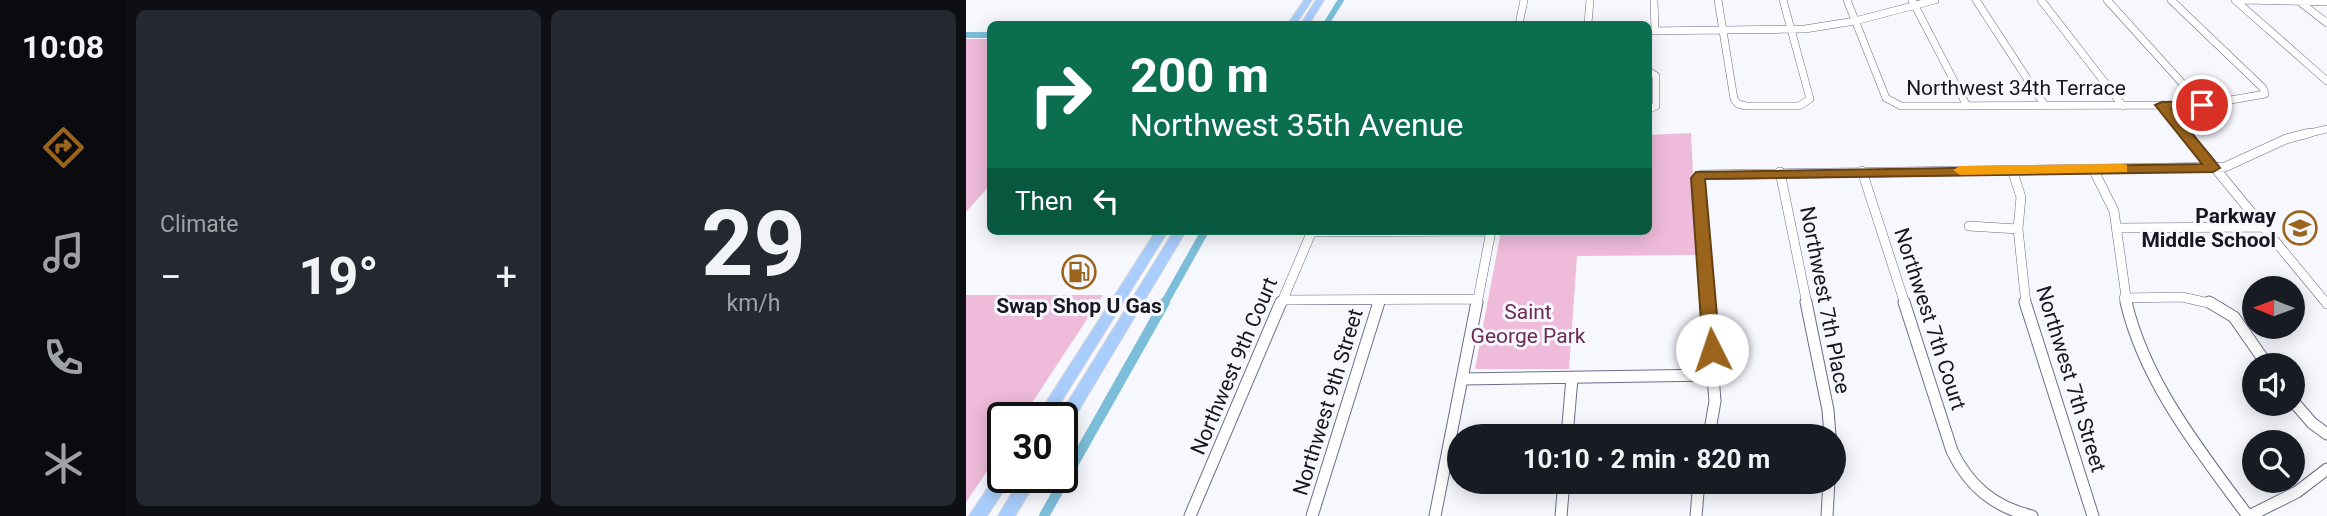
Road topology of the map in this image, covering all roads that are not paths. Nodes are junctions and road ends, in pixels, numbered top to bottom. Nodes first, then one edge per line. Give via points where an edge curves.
1 (1308, 0) edge
2 (1320, 0) edge
3 (1524, 0) edge
4 (1590, 0) edge
5 (1654, 0) edge
6 (1718, 0) edge
7 (1783, 0) edge
8 (1847, 0) edge
9 (1935, 0) edge
10 (1976, 0) edge
11 (2041, 0) edge
12 (2107, 0) edge
13 (2171, 0) edge
14 (2235, 0) edge
15 (2244, 0) edge
16 (2300, 2) junction
17 (2327, 2) edge
18 (1914, 3) edge
19 (1294, 21) edge
20 (1307, 21) edge
21 (1521, 21) edge
22 (1588, 21) edge
23 (1855, 21) junction
24 (2327, 23) edge
25 (1791, 30) junction
26 (1652, 31) edge
27 (1723, 31) junction
28 (1652, 73) edge
29 (2327, 81) edge
30 (2162, 105) junction
31 (2202, 105) junction
32 (1967, 106) junction
33 (2045, 106) junction
34 (2123, 106) junction
35 (1652, 109) edge
36 (2327, 129) edge
37 (2213, 168) junction
38 (2093, 169) junction
39 (2012, 170) junction
40 (1862, 171) junction
41 (1780, 172) junction
42 (1969, 226) dead end
43 (2262, 227) junction
44 (2116, 228) junction
45 (2018, 229) junction
46 (1159, 235) edge
47 (1178, 235) edge
48 (1311, 235) edge
49 (1490, 235) edge
50 (2124, 298) junction
51 (1478, 299) junction
52 (1283, 300) junction
53 (1380, 300) junction
54 (2327, 304) edge
55 (2259, 353) edge
56 (1713, 375) junction
57 (1572, 378) junction
58 (1463, 379) junction
59 (1053, 402) edge
60 (1076, 402) edge
61 (2305, 415) edge
62 (1568, 424) edge
63 (1711, 424) edge
64 (1829, 424) edge
65 (2327, 434) edge
66 (2327, 469) edge
67 (993, 493) edge
68 (1021, 493) edge
69 (1563, 494) edge
70 (1698, 494) edge
71 (1828, 494) edge
72 (977, 516) edge
73 (1006, 516) edge
74 (1190, 516) edge
75 (1312, 516) edge
76 (1435, 516) edge
77 (1561, 516) edge
78 (1696, 516) edge
79 (1826, 516) edge
80 (2032, 516) edge
81 (2092, 516) edge
82 (2249, 516) edge

1 - 19 main road
2 - 20 main road
3 - 21 street
4 - 22 street
5 - 26 street
6 - 27 street
7 - 25 street
8 - 23 street
9 - 18 street
10 - 33 street
11 - 34 street
12 - 31 street
13 - 31 street, Northwest 34th Terrace via 2265,94
14 - 29 street
15 - 16 street
16 - 17 street
16 - 24 street
18 - 23 street
18 - 32 street
23 - 25 street
23 - 32 street, Northwest 34th Terrace via 1892,103
25 - 27 street
25 - 27 street via 1810,99 1799,106 1738,104
26 - 27 street
28 - 35 street via 1656,76 1656,106
30 - 31 street, Northwest 34th Terrace
30 - 34 street, Northwest 34th Terrace
30 - 37 street
32 - 33 street, Northwest 34th Terrace
33 - 34 street, Northwest 34th Terrace
36 - 37 street via 2286,139 2236,164
37 - 38 street
37 - 43 street
38 - 39 street
38 - 44 street via 2110,198
39 - 40 street
39 - 45 street, Northwest 7th Street via 2021,197
40 - 41 street
40 - 80 street, Northwest 7th Court via 1952,451 1965,476 1990,498
41 - 56 street via 1698,178
41 - 64 street, Northwest 7th Place
42 - 45 street
43 - 44 street
43 - 54 street
44 - 50 street
45 - 81 street, Northwest 7th Street via 2023,296
46 - 59 main road
47 - 60 main road
48 - 52 street, Northwest 9th Court
49 - 51 street
50 - 55 street via 2197,299 2216,304 2234,318
50 - 82 street via 2164,393
51 - 53 street
51 - 58 street
52 - 53 street
52 - 74 street, Northwest 9th Court
53 - 75 street, Northwest 9th Street
56 - 57 street
56 - 63 street
57 - 58 street
57 - 62 street
58 - 76 street
61 - 65 street
66 - 82 street via 2297,492
67 - 72 main road
68 - 73 main road
69 - 77 street
70 - 78 street
71 - 79 street

